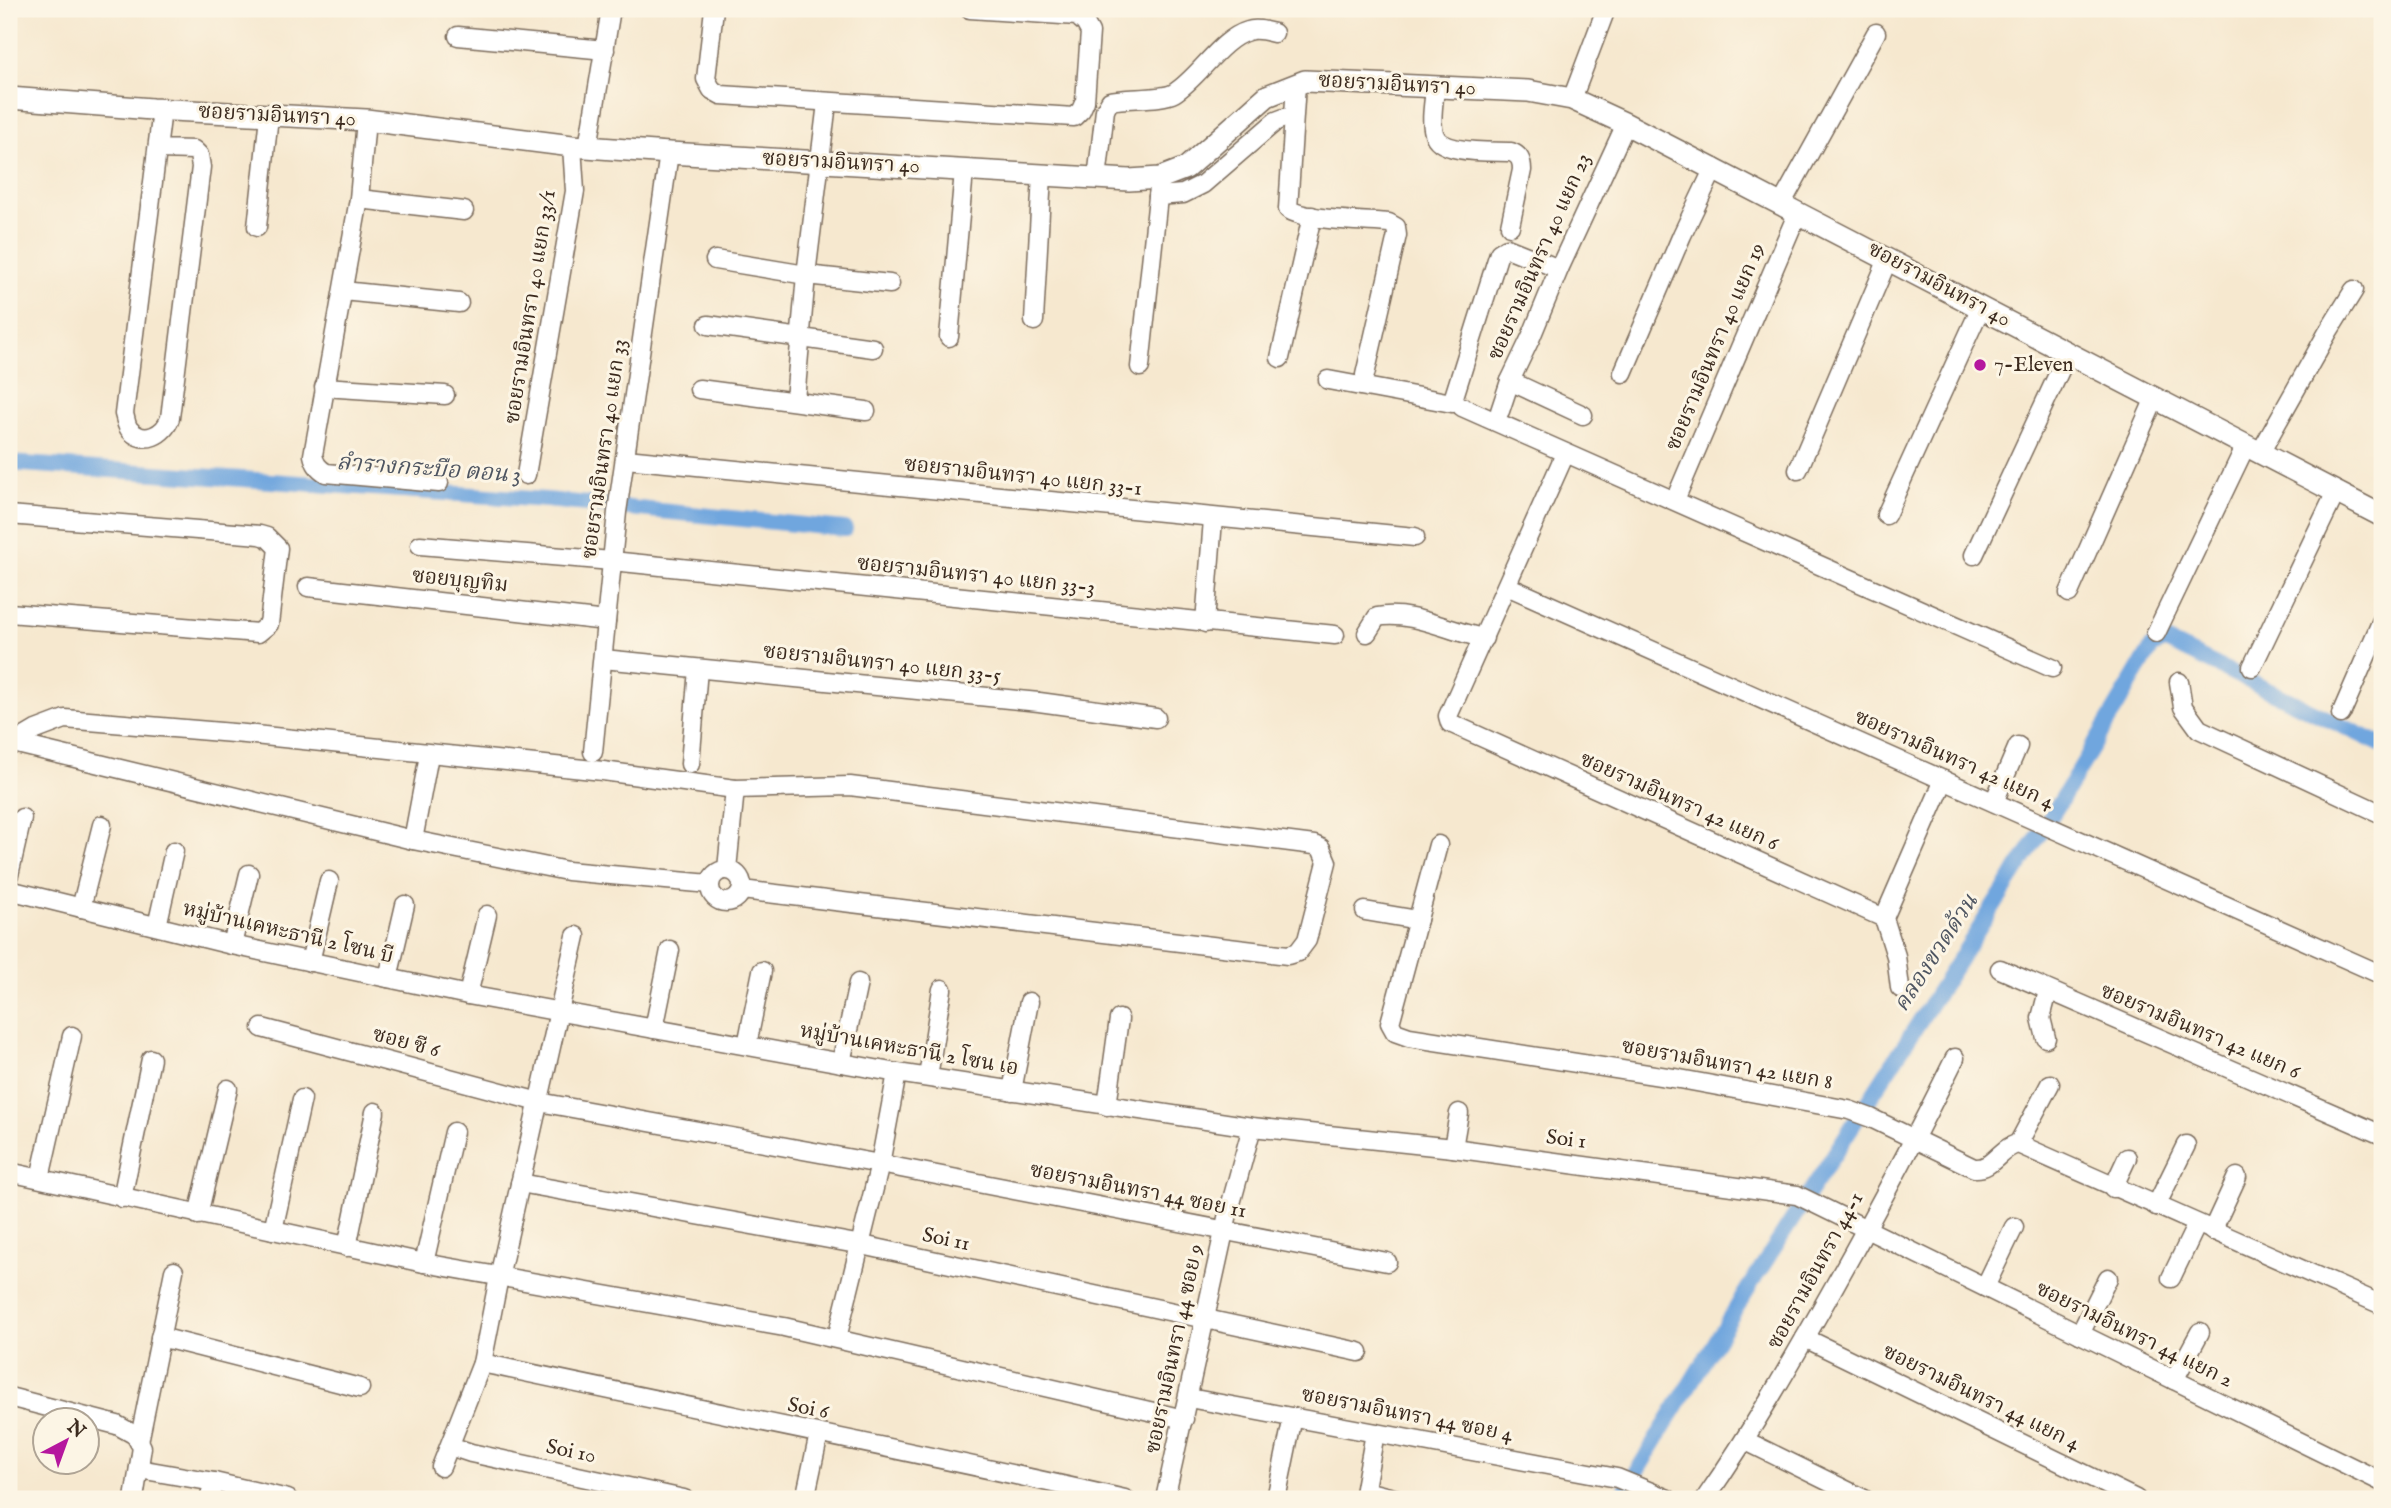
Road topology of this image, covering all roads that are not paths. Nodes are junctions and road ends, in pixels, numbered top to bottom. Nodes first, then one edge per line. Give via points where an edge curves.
1 (611, 9) edge
2 (714, 9) edge
3 (970, 9) edge
4 (1606, 9) edge
5 (1274, 33) dead end
6 (1876, 33) dead end
7 (458, 36) dead end
8 (605, 50) junction
9 (1296, 84) junction
10 (1435, 88) junction
11 (9, 98) edge
12 (1572, 99) junction
13 (827, 103) junction
14 (162, 110) junction
15 (269, 116) junction
16 (1293, 119) junction
17 (366, 120) junction
18 (1626, 124) junction
19 (580, 147) junction
20 (158, 149) junction
21 (669, 153) junction
22 (818, 162) junction
23 (1714, 168) junction
24 (964, 171) junction
25 (1042, 176) junction
26 (1097, 179) junction
27 (1159, 187) junction
28 (359, 199) junction
29 (1790, 208) junction
30 (464, 211) dead end
31 (1312, 216) junction
32 (1510, 226) dead end
33 (257, 227) dead end
34 (1888, 259) junction
35 (715, 260) dead end
36 (1559, 269) junction
37 (806, 275) junction
38 (890, 284) dead end
39 (2354, 289) dead end
40 (343, 291) junction
41 (458, 303) dead end
42 (1981, 307) junction
43 (1034, 321) dead end
44 (708, 325) dead end
45 (949, 337) dead end
46 (801, 338) junction
47 (873, 348) dead end
48 (2068, 353) junction
49 (1280, 358) dead end
50 (1140, 367) dead end
51 (1623, 373) dead end
52 (1365, 375) dead end
53 (1328, 380) dead end
54 (1510, 381) junction
55 (324, 387) junction
56 (699, 389) dead end
57 (445, 395) dead end
58 (2155, 398) junction
59 (794, 400) junction
60 (1462, 407) dead end
61 (866, 411) dead end
62 (1500, 411) dead end
63 (1583, 415) dead end
64 (2253, 449) junction
65 (1565, 454) junction
66 (626, 459) junction
67 (1798, 470) dead end
68 (526, 475) dead end
69 (439, 483) dead end
70 (2336, 492) junction
71 (1675, 500) junction
72 (9, 515) edge
73 (1886, 515) dead end
74 (2382, 516) edge
75 (1213, 519) junction
76 (1415, 537) dead end
77 (421, 545) dead end
78 (1974, 555) dead end
79 (612, 561) junction
80 (1507, 586) junction
81 (308, 587) dead end
82 (2069, 593) dead end
83 (9, 613) edge
84 (2382, 620) edge
85 (606, 621) junction
86 (1205, 624) junction
87 (2156, 633) dead end
88 (1367, 634) dead end
89 (1335, 635) dead end
90 (1484, 638) junction
91 (603, 659) junction
92 (2252, 667) dead end
93 (2052, 668) dead end
94 (698, 669) junction
95 (2179, 682) dead end
96 (2341, 714) dead end
97 (1156, 718) dead end
98 (11, 743) edge
99 (2018, 746) dead end
100 (593, 752) dead end
101 (429, 755) junction
102 (690, 764) dead end
103 (1944, 780) junction
104 (735, 789) junction
105 (1994, 803) junction
106 (2382, 814) edge
107 (22, 818) dead end
108 (102, 825) dead end
109 (413, 840) junction
110 (1438, 845) dead end
111 (174, 851) dead end
112 (727, 869) junction
113 (249, 874) dead end
114 (9, 875) edge
115 (328, 881) dead end
116 (710, 884) junction
117 (9, 890) edge
118 (741, 890) junction
119 (405, 905) dead end
120 (81, 908) junction
121 (1365, 911) dead end
122 (486, 915) dead end
123 (1884, 918) junction
124 (1418, 920) junction
125 (157, 926) junction
126 (576, 936) dead end
127 (232, 945) junction
128 (670, 950) dead end
129 (310, 962) junction
130 (2000, 970) dead end
131 (762, 971) dead end
132 (2382, 975) edge
133 (388, 978) junction
134 (858, 982) dead end
135 (1900, 988) dead end
136 (942, 989) dead end
137 (2048, 991) junction
138 (468, 995) junction
139 (1029, 1002) dead end
140 (559, 1013) junction
141 (1119, 1019) dead end
142 (262, 1028) dead end
143 (654, 1029) junction
144 (72, 1036) dead end
145 (2046, 1038) dead end
146 (747, 1045) junction
147 (1955, 1058) dead end
148 (151, 1059) dead end
149 (841, 1063) junction
150 (897, 1073) junction
151 (928, 1077) junction
152 (2050, 1084) dead end
153 (228, 1089) dead end
154 (1012, 1091) junction
155 (302, 1100) dead end
156 (539, 1102) junction
157 (1107, 1106) junction
158 (375, 1112) dead end
159 (1459, 1113) dead end
160 (1252, 1127) junction
161 (454, 1132) dead end
162 (2382, 1135) edge
163 (1915, 1139) junction
164 (2018, 1144) junction
165 (2186, 1145) dead end
166 (1453, 1148) junction
167 (2127, 1158) dead end
168 (880, 1164) junction
169 (9, 1172) edge
170 (2237, 1177) dead end
171 (40, 1178) junction
172 (520, 1183) junction
173 (2113, 1188) junction
174 (122, 1198) junction
175 (2156, 1206) junction
176 (198, 1215) junction
177 (2014, 1227) dead end
178 (1867, 1228) junction
179 (2204, 1228) junction
180 (272, 1230) junction
181 (1224, 1231) junction
182 (862, 1245) junction
183 (347, 1247) junction
184 (1387, 1262) dead end
185 (424, 1264) junction
186 (174, 1271) dead end
187 (499, 1277) junction
188 (2108, 1278) dead end
189 (2171, 1278) dead end
190 (1984, 1287) junction
191 (2382, 1305) edge
192 (1206, 1320) junction
193 (2200, 1332) dead end
194 (2080, 1334) junction
195 (160, 1337) junction
196 (837, 1338) junction
197 (1805, 1338) junction
198 (1359, 1352) dead end
199 (482, 1363) junction
200 (2174, 1380) junction
201 (360, 1388) dead end
202 (9, 1397) edge
203 (1189, 1398) junction
204 (1293, 1417) junction
205 (1184, 1419) junction
206 (1375, 1433) junction
207 (819, 1434) junction
208 (1746, 1441) junction
209 (139, 1442) junction
210 (450, 1446) junction
211 (441, 1467) dead end
212 (139, 1469) junction
213 (2382, 1482) edge
214 (211, 1491) edge
215 (1364, 1495) edge
216 (1660, 1495) edge
217 (134, 1499) edge
218 (288, 1499) edge
219 (684, 1499) edge
220 (805, 1499) edge
221 (1125, 1499) edge
222 (1165, 1499) edge
223 (1276, 1499) edge
224 (1397, 1499) edge
225 (1705, 1499) edge
226 (1864, 1499) edge
227 (2136, 1499) edge

1 - 8 street, ซอยรามอินทรา 40 แยก 33/1
2 - 13 street via 706,79 712,90 720,95
3 - 13 street via 1077,16 1085,23 1090,32 1081,110 1073,117
4 - 12 street
5 - 26 street via 1248,30 1233,38 1171,95 1110,101
6 - 29 street, ซอยรามอินทรา 40 แยก 19
7 - 8 street
8 - 19 street, ซอยรามอินทรา 40 แยก 33/1
9 - 10 street, ซอยรามอินทรา 40
9 - 16 street
9 - 27 street, ซอยรามอินทรา 40 via 1267,96
10 - 12 street, ซอยรามอินทรา 40 via 1528,91
10 - 32 street via 1436,141 1446,148 1511,152 1522,162
11 - 14 street, ซอยรามอินทรา 40
12 - 18 street, ซอยรามอินทรา 40
13 - 22 street
14 - 15 street, ซอยรามอินทรา 40
14 - 20 street
15 - 17 street, ซอยรามอินทรา 40
15 - 33 street
16 - 27 street via 1276,121 1203,184 1183,194
16 - 31 street via 1288,209
17 - 19 street, ซอยรามอินทรา 40
17 - 28 street
18 - 23 street, ซอยรามอินทรา 40
18 - 36 street, ซอยรามอินทรา 40 แยก 23
19 - 21 street, ซอยรามอินทรา 40
19 - 68 street, ซอยรามอินทรา 40 แยก 33/1
20 - 20 street via 124,414 128,429 145,437 161,433 170,418 201,167 194,150
21 - 22 street, ซอยรามอินทรา 40
21 - 66 street, ซอยรามอินทรา 40 แยก 33
22 - 24 street, ซอยรามอินทรา 40
22 - 37 street
23 - 29 street, ซอยรามอินทรา 40
23 - 51 street
24 - 25 street, ซอยรามอินทรา 40
24 - 45 street
25 - 26 street, ซอยรามอินทรา 40
25 - 43 street
26 - 27 street, ซอยรามอินทรา 40
27 - 50 street
28 - 30 street
28 - 40 street
29 - 34 street, ซอยรามอินทรา 40
29 - 71 street, ซอยรามอินทรา 40 แยก 19
31 - 49 street
31 - 52 street via 1396,227
34 - 42 street, ซอยรามอินทรา 40
34 - 67 street
35 - 37 street
36 - 53 street via 1507,248 1499,253 1452,403
36 - 54 street, ซอยรามอินทรา 40 แยก 23
37 - 38 street
37 - 46 street
39 - 64 street
40 - 41 street
40 - 55 street
42 - 48 street, ซอยรามอินทรา 40
42 - 73 street
44 - 46 street
46 - 47 street
46 - 59 street
48 - 58 street, ซอยรามอินทรา 40
48 - 78 street
54 - 62 street, ซอยรามอินทรา 40 แยก 23
54 - 63 street
55 - 57 street
55 - 69 street via 313,455 320,470
56 - 59 street
58 - 64 street, ซอยรามอินทรา 40
58 - 82 street
59 - 61 street
60 - 65 street
64 - 70 street, ซอยรามอินทรา 40
64 - 87 street
65 - 71 street
65 - 80 street
66 - 75 street, ซอยรามอินทรา 40 แยก 33-1
66 - 79 street, ซอยรามอินทรา 40 แยก 33
70 - 74 street, ซอยรามอินทรา 40
70 - 92 street
71 - 93 street
72 - 83 street via 260,536 278,548 269,624 258,633
75 - 76 street, ซอยรามอินทรา 40 แยก 33-1
75 - 86 street
77 - 79 street, ซอยรามอินทรา 40 แยก 33-3
79 - 85 street, ซอยรามอินทรา 40 แยก 33
79 - 86 street, ซอยรามอินทรา 40 แยก 33-3
80 - 90 street
80 - 103 street, ซอยรามอินทรา 42 แยก 4
81 - 85 street, ซอยบุญทิม
84 - 96 street
85 - 91 street, ซอยรามอินทรา 40 แยก 33
86 - 89 street, ซอยรามอินทรา 40 แยก 33-3
88 - 90 street via 1377,617 1384,616 1416,619
90 - 123 street, ซอยรามอินทรา 42 แยก 6 via 1448,716 1455,727
91 - 94 street, ซอยรามอินทรา 40 แยก 33-5
91 - 100 street, ซอยรามอินทรา 40 แยก 33
94 - 97 street, ซอยรามอินทรา 40 แยก 33-5
94 - 102 street
95 - 106 street via 2183,707 2199,729
98 - 101 street via 65,719
98 - 109 street
99 - 105 street
101 - 104 street
101 - 109 street
103 - 105 street, ซอยรามอินทรา 42 แยก 4
103 - 123 street
104 - 112 street
104 - 118 street via 850,786 989,803 1314,845 1327,862 1307,940 1288,955
105 - 132 street, ซอยรามอินทรา 42 แยก 4
107 - 114 street
108 - 120 street
109 - 116 street via 567,871
110 - 124 street
111 - 125 street
112 - 116 street via 717,872
112 - 118 street via 739,876
113 - 127 street
115 - 129 street
116 - 118 street via 712,893 723,902 736,898
117 - 120 street, หมู่บ้านเคหะธานี 2 โซน บี
119 - 133 street
120 - 125 street, หมู่บ้านเคหะธานี 2 โซน บี
121 - 124 street
122 - 138 street
123 - 135 street
124 - 163 street, ซอยรามอินทรา 42 แยก 8 via 1390,1023 1393,1031 1850,1110
125 - 127 street, หมู่บ้านเคหะธานี 2 โซน บี
126 - 140 street
127 - 129 street, หมู่บ้านเคหะธานี 2 โซน บี
128 - 143 street
129 - 133 street, หมู่บ้านเคหะธานี 2 โซน บี
130 - 137 street, ซอยรามอินทรา 42 แยก 6
131 - 146 street
133 - 138 street, หมู่บ้านเคหะธานี 2 โซน บี
134 - 149 street
136 - 151 street
137 - 145 street via 2041,1018
137 - 162 street, ซอยรามอินทรา 42 แยก 6
138 - 140 street, หมู่บ้านเคหะธานี 2 โซน บี
139 - 154 street
140 - 143 street, หมู่บ้านเคหะธานี 2 โซน เอ
140 - 156 street
141 - 157 street
142 - 156 street, ซอย ซี 6
143 - 146 street, หมู่บ้านเคหะธานี 2 โซน เอ
144 - 171 street
146 - 149 street, หมู่บ้านเคหะธานี 2 โซน เอ
147 - 163 street, ซอยรามอินทรา 44-1
148 - 174 street
149 - 150 street, หมู่บ้านเคหะธานี 2 โซน เอ
150 - 151 street, หมู่บ้านเคหะธานี 2 โซน เอ
150 - 168 street
151 - 154 street, หมู่บ้านเคหะธานี 2 โซน เอ
152 - 164 street, ซอยรามอินทรา 42 แยก 8
153 - 176 street
154 - 157 street, หมู่บ้านเคหะธานี 2 โซน เอ
155 - 180 street
156 - 168 street, ซอย ซี 6
156 - 172 street
157 - 160 street, หมู่บ้านเคหะธานี 2 โซน เอ
158 - 183 street
159 - 166 street
160 - 166 street, Soi 1
160 - 181 street, ซอยรามอินทรา 44 ซอย 9
161 - 185 street
163 - 164 street, ซอยรามอินทรา 42 แยก 8 via 1980,1168
163 - 178 street, ซอยรามอินทรา 44-1
164 - 173 street
165 - 175 street
166 - 178 street, Soi 1 via 1805,1198
167 - 173 street
168 - 181 street, ซอยรามอินทรา 44 ซอย 11
168 - 182 street
169 - 171 street
170 - 179 street
171 - 174 street
172 - 182 street, Soi 11
172 - 187 street
173 - 175 street
174 - 176 street
175 - 179 street
176 - 180 street
177 - 190 street
178 - 190 street, ซอยรามอินทรา 44 แยก 2
178 - 197 street, ซอยรามอินทรา 44-1
179 - 189 street
179 - 191 street
180 - 183 street
181 - 184 street, ซอยรามอินทรา 44 ซอย 11
181 - 192 street, ซอยรามอินทรา 44 ซอย 9
182 - 192 street, Soi 11
182 - 196 street
183 - 185 street
185 - 187 street
186 - 195 street
187 - 196 street
187 - 199 street
188 - 194 street
190 - 194 street, ซอยรามอินทรา 44 แยก 2
192 - 198 street, Soi 11
192 - 203 street, ซอยรามอินทรา 44 ซอย 9
193 - 200 street
194 - 200 street, ซอยรามอินทรา 44 แยก 2
195 - 201 street
195 - 209 street
196 - 205 street
197 - 208 street, ซอยรามอินทรา 44-1
197 - 227 street, ซอยรามอินทรา 44 แยก 4
199 - 207 street, Soi 6
199 - 210 street
200 - 213 street, ซอยรามอินทรา 44 แยก 2
202 - 209 street via 117,1425
203 - 204 street, ซอยรามอินทรา 44 ซอย 4
203 - 205 street, ซอยรามอินทรา 44 ซอย 9
204 - 206 street, ซอยรามอินทรา 44 ซอย 4
204 - 223 street
205 - 222 street, ซอยรามอินทรา 44 ซอย 9
206 - 215 street
206 - 216 street, ซอยรามอินทรา 44 ซอย 4 via 1617,1478
207 - 220 street
207 - 221 street, Soi 6
208 - 225 street, ซอยรามอินทรา 44-1
208 - 226 street
209 - 212 street
210 - 211 street
210 - 219 street, Soi 10
212 - 214 street
212 - 217 street
214 - 218 street
215 - 224 street

